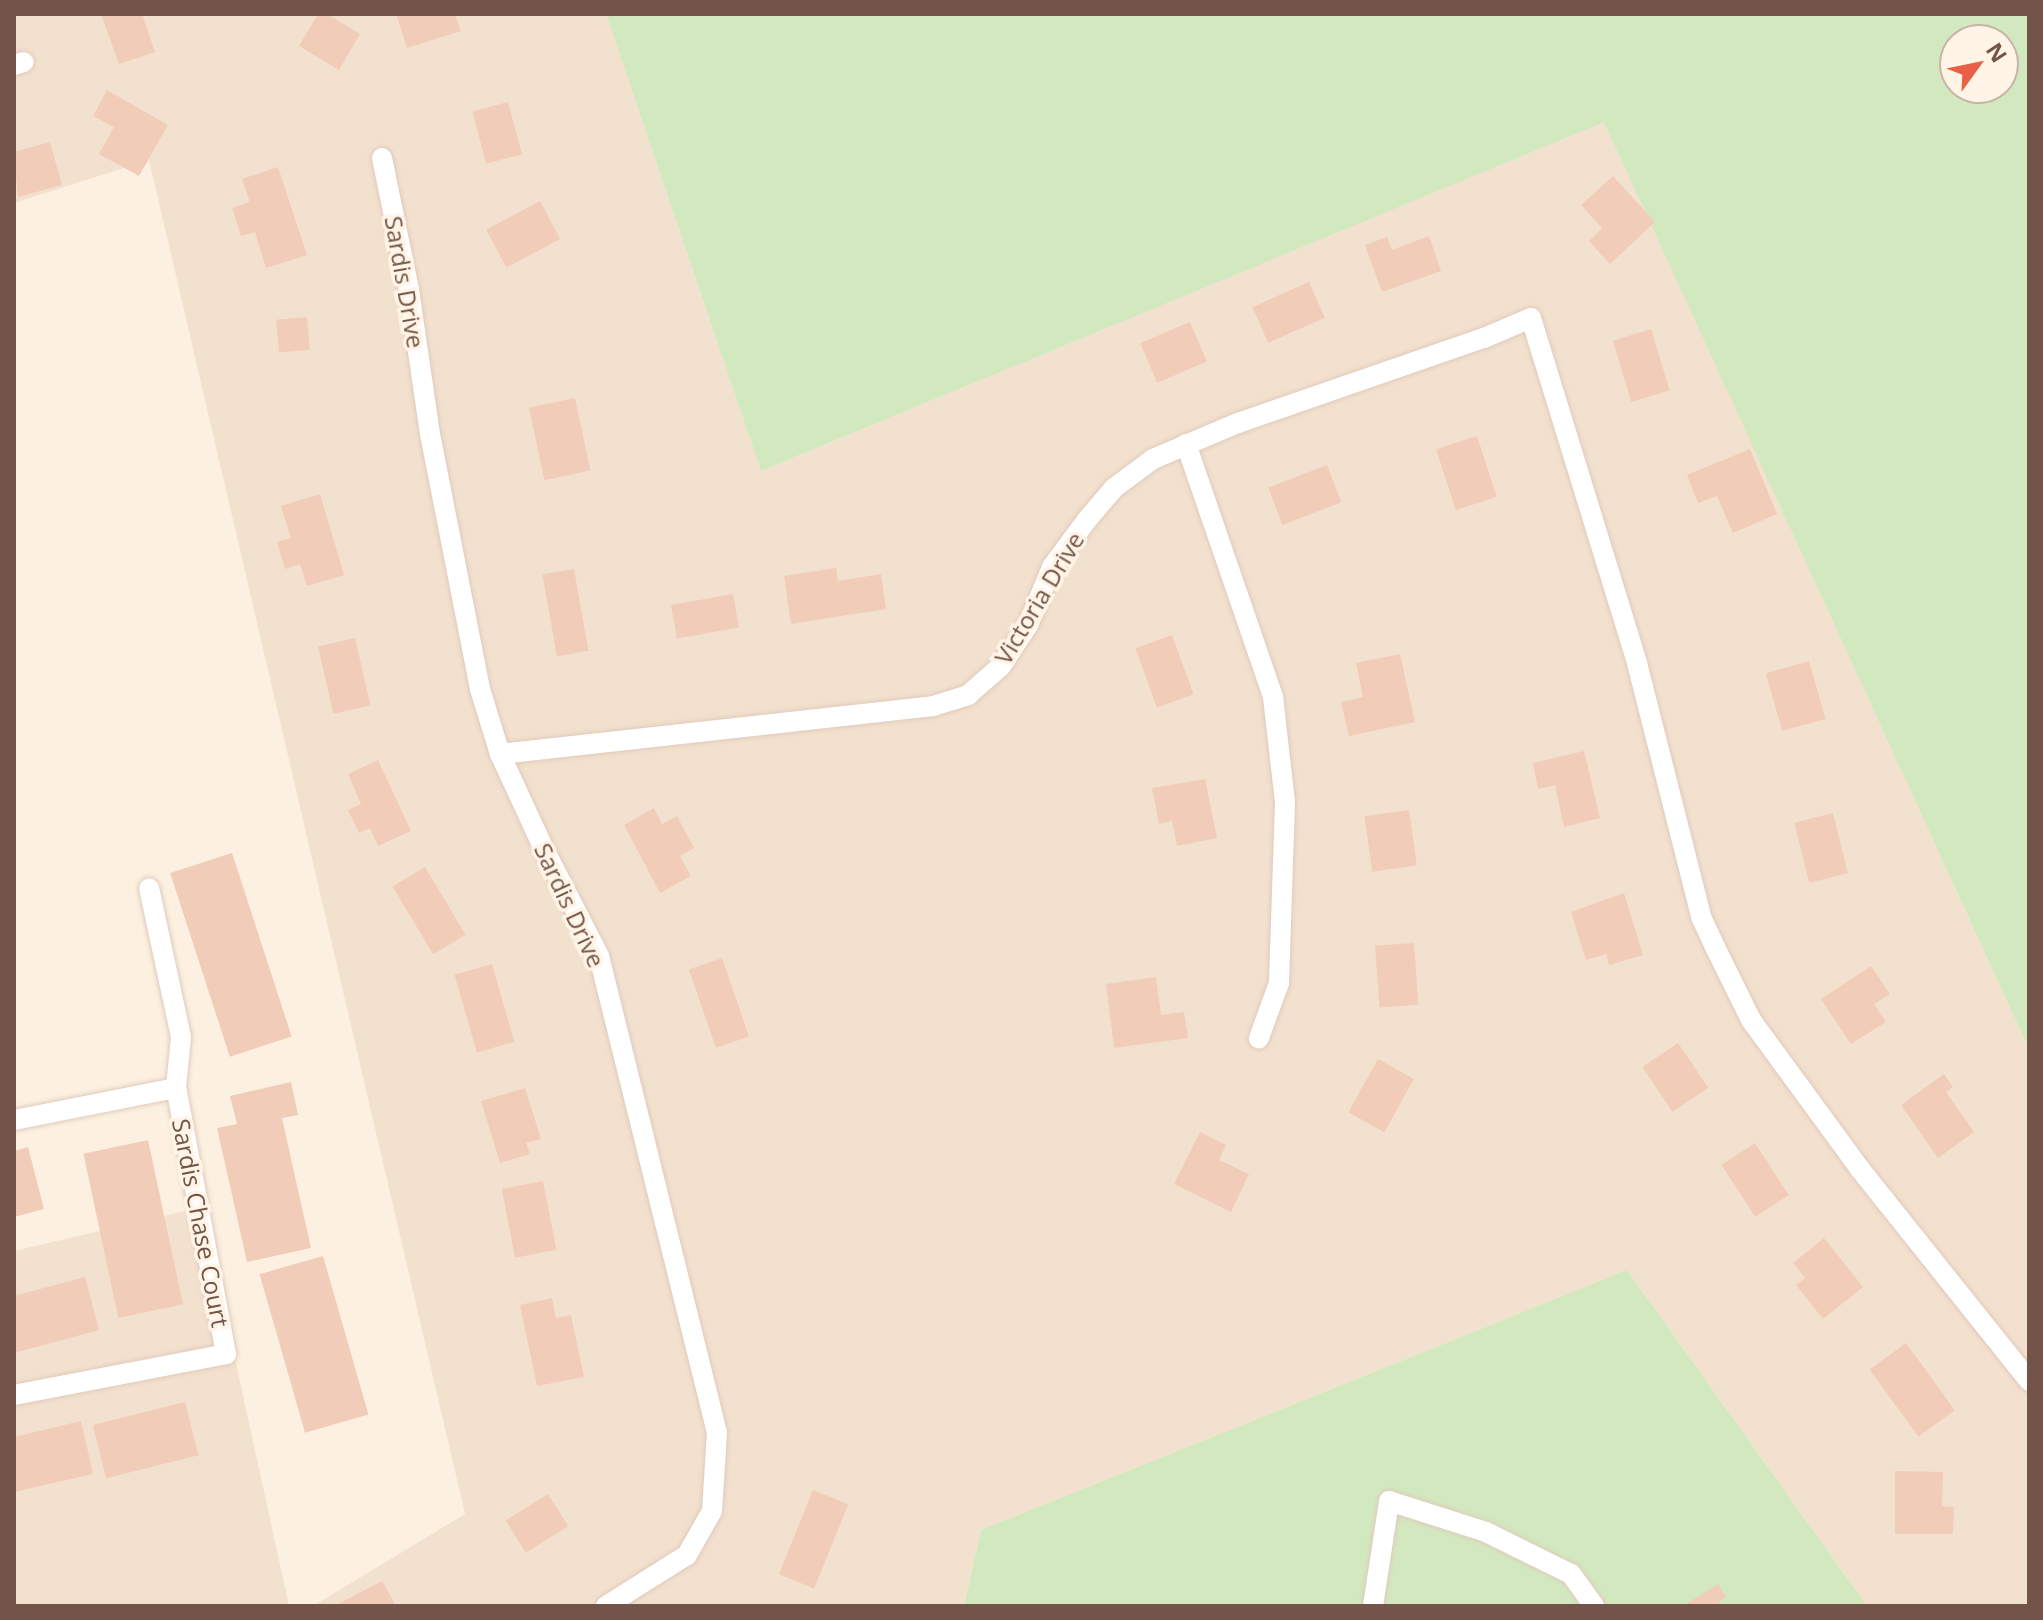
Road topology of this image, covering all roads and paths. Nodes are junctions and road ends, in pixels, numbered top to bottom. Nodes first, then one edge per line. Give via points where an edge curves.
1 (382, 158) dead end
2 (1186, 444) junction
3 (500, 754) junction
4 (149, 888) dead end
5 (1259, 1038) dead end
6 (176, 1088) junction
7 (14, 1120) edge
8 (2029, 1381) edge
9 (14, 1395) edge
10 (606, 1606) edge
11 (1373, 1606) edge
12 (1594, 1606) edge

1 - 3 street, Sardis Drive via 471,644
2 - 3 street, Victoria Drive via 1153,459 1114,488 1052,567 1028,625 1001,666 968,695 933,706
2 - 5 street via 1273,697 1285,802 1279,983
2 - 8 street, Victoria Drive via 1531,318 1633,648 1702,919 1715,947 1760,1033 1860,1169
3 - 10 street, Sardis Drive via 599,956 717,1432 712,1511 687,1555
4 - 6 street via 181,1037
6 - 7 street, Sardis Chase Court
6 - 9 street, Sardis Chase Court via 226,1354
11 - 12 street via 1389,1501 1486,1532 1571,1574

